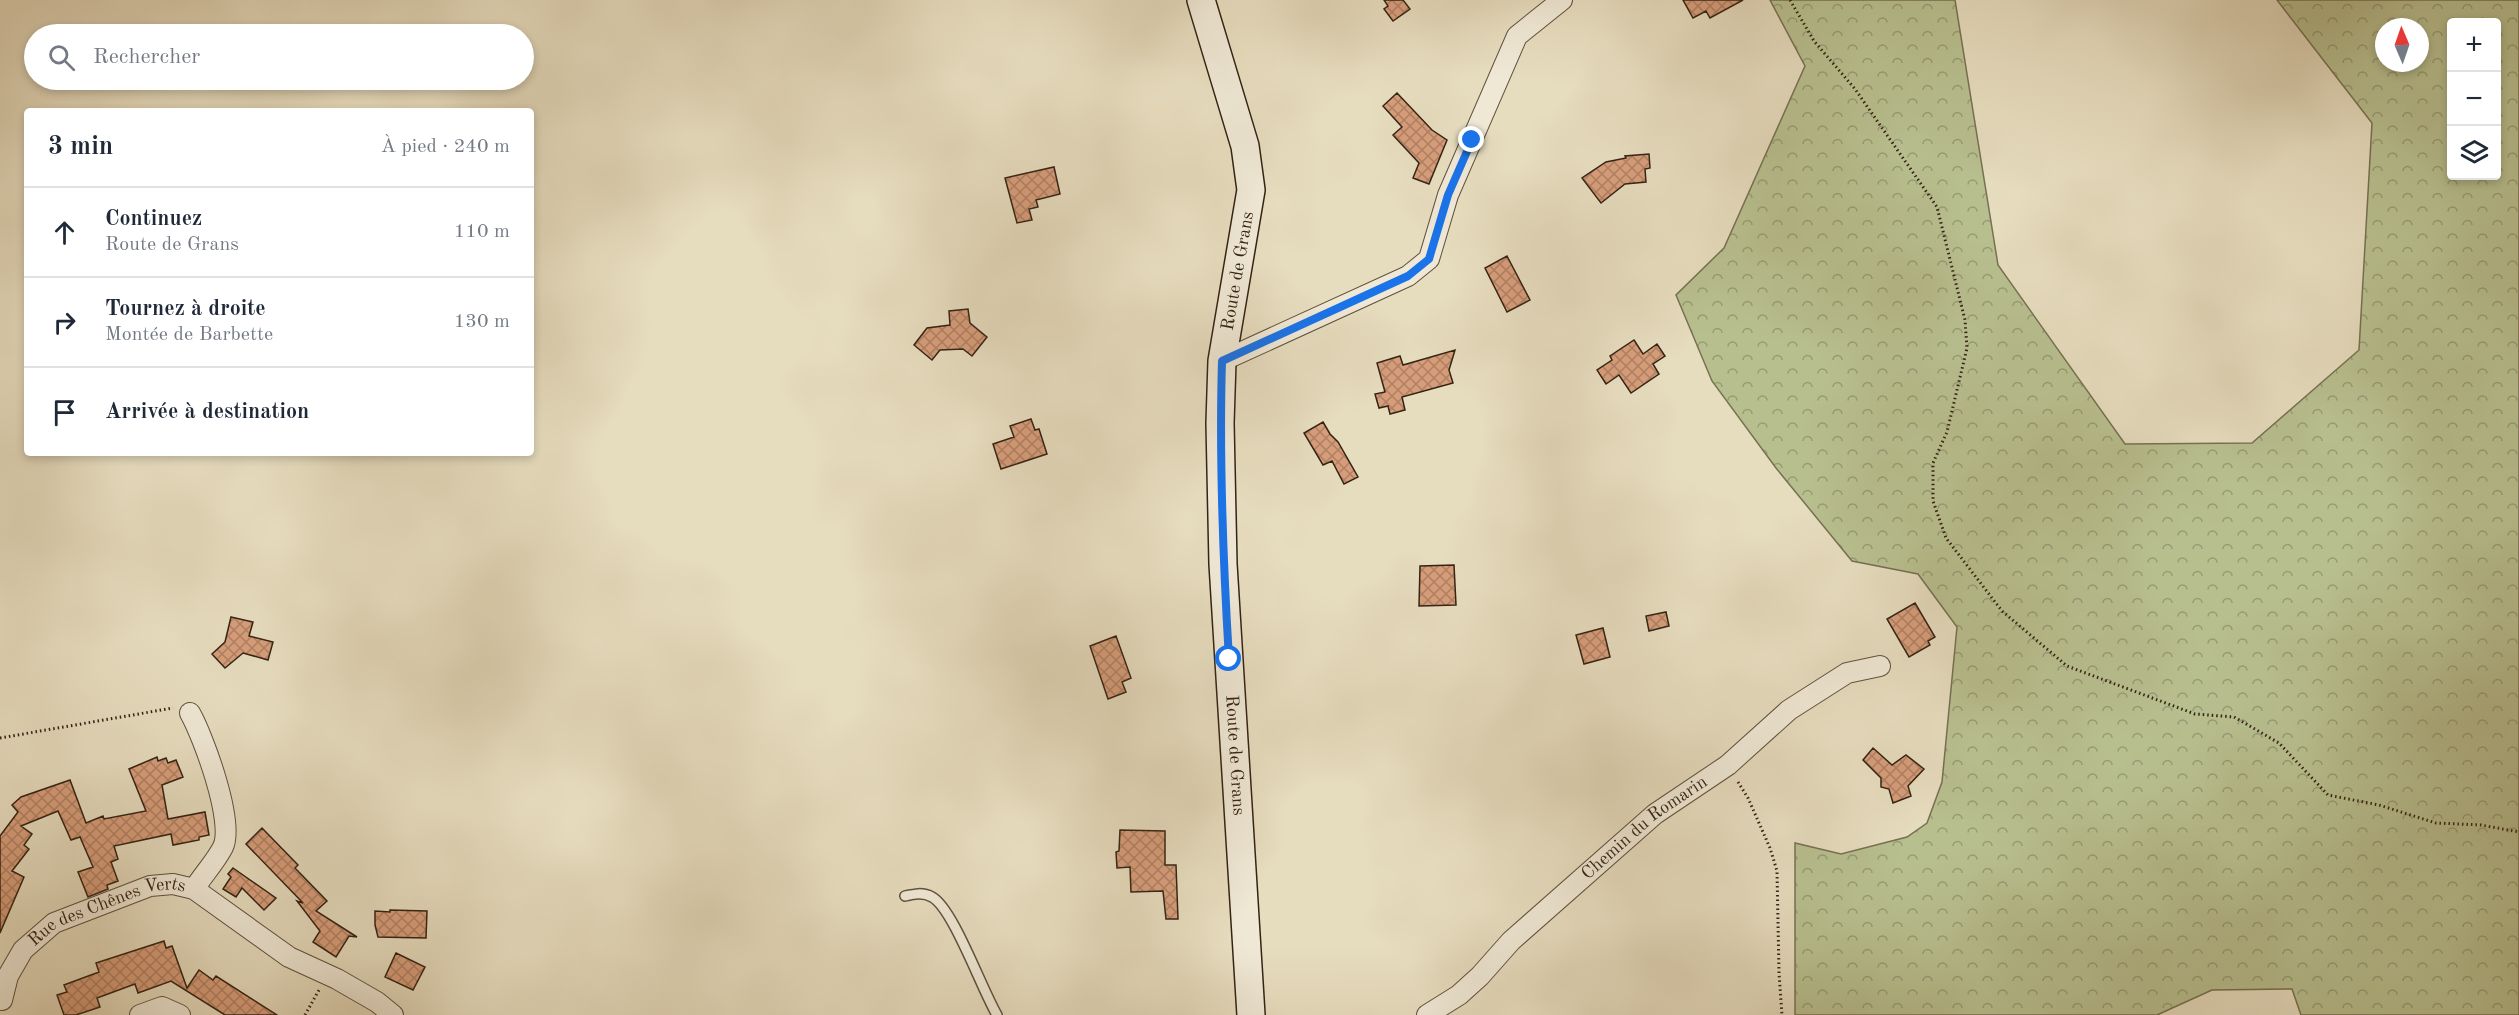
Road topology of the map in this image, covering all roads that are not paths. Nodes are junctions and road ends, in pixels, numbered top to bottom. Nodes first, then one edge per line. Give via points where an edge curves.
1 (1201, 0) edge
2 (1562, 0) edge
3 (1222, 361) junction
4 (1880, 666) dead end
5 (190, 713) dead end
6 (194, 889) junction
7 (905, 896) dead end
8 (2, 1000) dead end
9 (140, 1015) edge
10 (180, 1015) edge
11 (393, 1015) edge
12 (997, 1015) edge
13 (1251, 1015) edge
14 (1427, 1015) edge

1 - 3 street, Route de Grans via 1245,146 1251,190
2 - 3 street via 1517,36 1448,195 1429,259 1408,276
3 - 13 street, Route de Grans via 1223,564
4 - 14 street, Chemin du Romarin via 1847,674 1789,710 1728,765 1655,814 1511,941 1459,995
5 - 6 street via 202,735 227,822 225,845
6 - 8 street, Rue des Chênes Verts via 173,884 150,886 54,923 23,950 8,976
6 - 11 street, Rue des Chênes Verts via 289,957 377,1002
7 - 12 lane via 929,895 943,906
9 - 10 street via 162,1007

